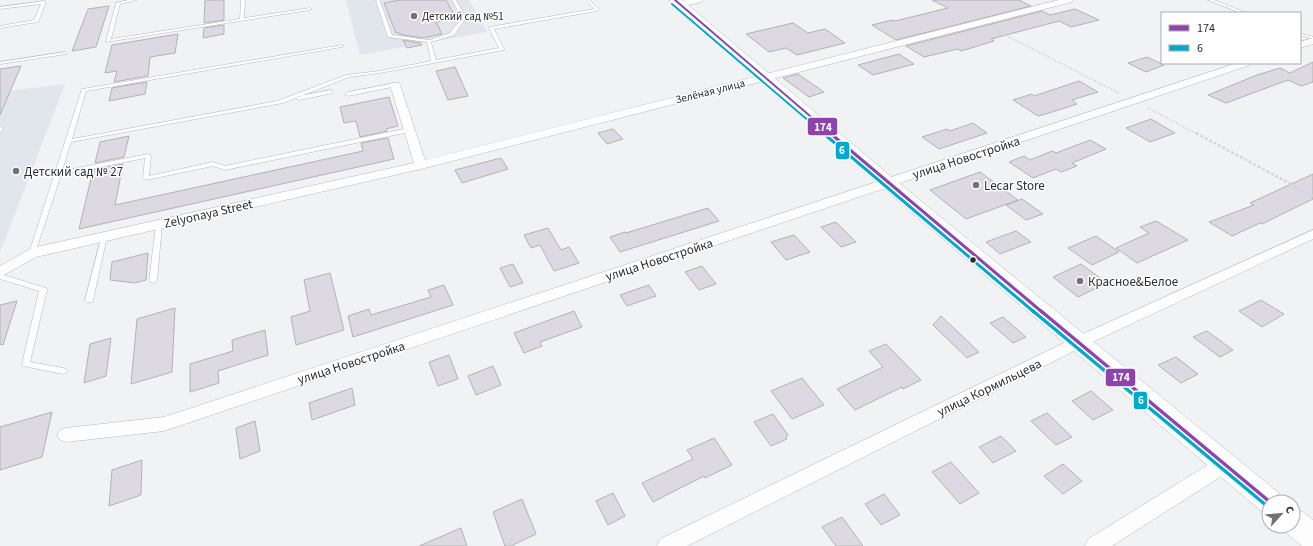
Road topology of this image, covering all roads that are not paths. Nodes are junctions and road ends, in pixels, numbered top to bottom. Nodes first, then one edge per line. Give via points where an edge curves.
1 (135, 0) edge
2 (242, 0) edge
3 (380, 0) edge
4 (454, 0) edge
5 (698, 0) edge
6 (1069, 0) edge
7 (1210, 0) edge
8 (589, 1) dead end
9 (677, 2) edge
10 (0, 8) edge
11 (310, 9) dead end
12 (1242, 12) edge
13 (242, 19) junction
14 (0, 26) edge
15 (1301, 34) edge
16 (1313, 40) edge
17 (429, 41) junction
18 (1301, 45) edge
19 (342, 46) dead end
20 (65, 53) dead end
21 (434, 62) junction
22 (0, 64) edge
23 (1244, 64) edge
24 (764, 78) junction
25 (396, 85) joint
26 (331, 92) dead end
27 (348, 94) dead end
28 (278, 102) junction
29 (409, 130) junction
30 (68, 141) junction
31 (421, 165) junction
32 (58, 174) junction
33 (888, 183) junction
34 (159, 225) junction
35 (1313, 234) edge
36 (104, 237) junction
37 (32, 253) junction
38 (0, 272) edge
39 (0, 276) edge
40 (153, 281) dead end
41 (89, 300) dead end
42 (1080, 342) junction
43 (64, 371) dead end
44 (66, 435) dead end
45 (1225, 464) junction
46 (1261, 494) edge
47 (1301, 528) edge
48 (1313, 538) edge
49 (668, 546) edge
50 (1095, 546) edge

1 - 13 lane via 118,3 108,41
2 - 13 lane
3 - 17 lane via 378,1 390,36
4 - 17 lane via 464,18 452,34
5 - 9 street
6 - 24 street, Зелёная улица
7 - 12 lane
8 - 21 lane via 597,10 491,28 502,49
9 - 24 main road
10 - 14 lane via 44,2 36,22
11 - 13 lane
15 - 16 lane
16 - 18 street
17 - 21 lane
19 - 30 lane via 84,90
20 - 22 lane
21 - 28 lane via 348,76
23 - 33 street, улица Новостройка
24 - 31 street, Зелёная улица
24 - 33 main road
25 - 27 lane
25 - 29 street
26 - 28 lane
28 - 30 lane
29 - 31 street
29 - 32 lane via 225,168 213,164 146,178 148,156
30 - 32 lane
31 - 34 street, Zelyonaya Street
32 - 37 lane
33 - 42 main road
33 - 44 street, улица Новостройка via 164,424
34 - 36 street, Zelyonaya Street
34 - 40 lane
35 - 42 street, улица Кормильцева
36 - 37 street, Zelyonaya Street
36 - 41 lane
37 - 38 street, Zelyonaya Street
39 - 43 lane via 43,290 26,364
42 - 45 main road
42 - 49 street, улица Кормильцева
45 - 46 main road
45 - 50 street
47 - 48 main road

